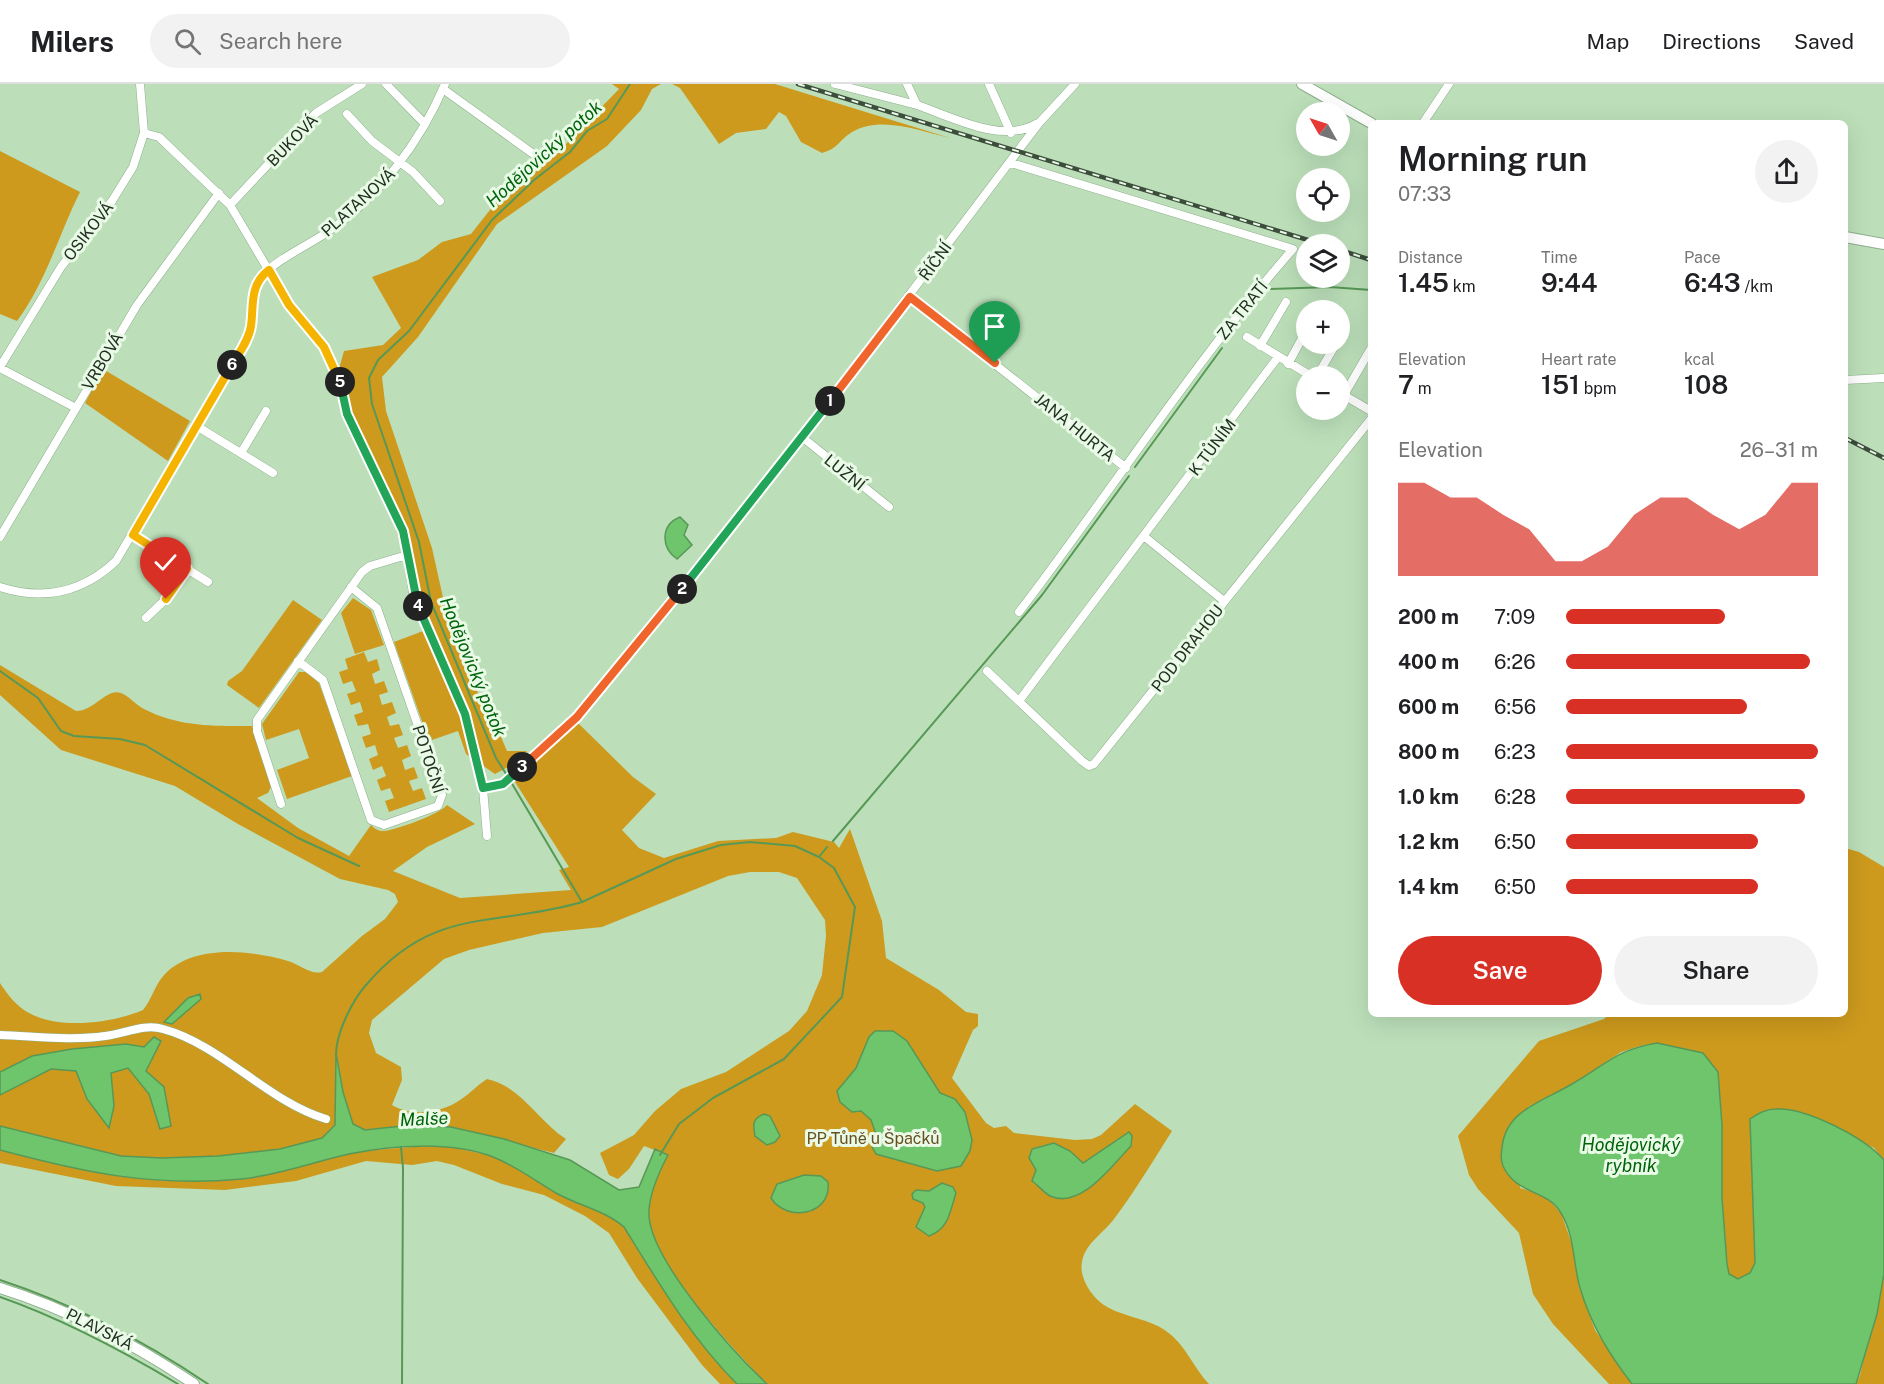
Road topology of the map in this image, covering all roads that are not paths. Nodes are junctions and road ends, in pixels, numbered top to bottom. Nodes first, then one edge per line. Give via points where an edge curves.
1 (140, 84) edge
2 (362, 84) edge
3 (386, 84) edge
4 (835, 84) edge
5 (907, 84) edge
6 (989, 84) edge
7 (1075, 84) edge
8 (1302, 84) edge
9 (1449, 84) edge
10 (444, 87) edge
11 (917, 105) junction
12 (347, 114) dead end
13 (1425, 120) edge
14 (1368, 121) edge
15 (1039, 123) junction
16 (425, 124) junction
17 (144, 133) junction
18 (1011, 133) junction
19 (532, 153) dead end
20 (401, 162) junction
21 (1011, 163) junction
22 (219, 193) junction
23 (435, 199) dead end
24 (230, 205) junction
25 (1848, 238) edge
26 (1884, 244) edge
27 (269, 270) junction
28 (910, 297) junction
29 (1286, 302) dead end
30 (1247, 337) dead end
31 (1260, 346) junction
32 (1296, 349) edge
33 (1368, 353) edge
34 (1278, 357) junction
35 (1288, 364) junction
36 (0, 368) edge
37 (1296, 368) edge
38 (1884, 378) edge
39 (1848, 380) edge
40 (1350, 381) edge
41 (1350, 399) edge
42 (74, 407) junction
43 (1368, 409) edge
44 (266, 411) dead end
45 (1368, 423) edge
46 (195, 425) junction
47 (802, 437) junction
48 (241, 453) junction
49 (1126, 468) junction
50 (273, 473) dead end
51 (889, 507) dead end
52 (133, 535) junction
53 (0, 537) edge
54 (1145, 537) junction
55 (407, 555) junction
56 (187, 569) junction
57 (208, 582) dead end
58 (0, 587) edge
59 (351, 587) junction
60 (1224, 601) junction
61 (1019, 612) dead end
62 (146, 618) dead end
63 (298, 661) junction
64 (987, 671) dead end
65 (1019, 701) junction
66 (483, 788) junction
67 (281, 804) dead end
68 (487, 836) dead end
69 (0, 1035) edge
70 (326, 1119) dead end
71 (0, 1288) edge
72 (194, 1384) edge

1 - 17 street, OSIKOVÁ
2 - 24 street, BUKOVÁ via 316,113
3 - 16 street
4 - 11 street
5 - 11 street
6 - 18 street
7 - 15 street, ŘÍČNÍ
8 - 14 street
9 - 13 street
10 - 16 street, PLATANOVÁ
10 - 19 street
11 - 18 street
12 - 20 street via 384,152
15 - 18 street
15 - 21 street, ŘÍČNÍ
16 - 20 street, PLATANOVÁ
17 - 22 street via 159,137
17 - 36 street, OSIKOVÁ via 133,167 61,267
20 - 23 street
20 - 27 street, PLATANOVÁ via 328,231
21 - 28 street, ŘÍČNÍ
21 - 49 street, ZA TRATÍ via 1293,249 1214,345
22 - 24 street
22 - 42 street, VRBOVÁ via 143,296
24 - 27 street
25 - 26 street
27 - 46 street via 254,289 247,338
27 - 55 street via 289,305 324,347 344,390 347,414 403,531
28 - 47 street, ŘÍČNÍ
28 - 49 street, JANA HURTA
29 - 31 street
30 - 31 street
31 - 34 street
32 - 35 street
33 - 40 street
34 - 35 street
34 - 54 street, K TŮNÍM
35 - 37 street
36 - 42 street
38 - 39 street
41 - 43 street
42 - 53 street, VRBOVÁ
44 - 48 street
45 - 60 street, POD DRAHOU
46 - 48 street
46 - 52 street
47 - 51 street, LUŽNÍ
47 - 66 street, ŘÍČNÍ via 577,717 513,778
48 - 50 street
49 - 61 street, ZA TRATÍ
52 - 56 street
52 - 58 street via 106,570 65,592 24,595
54 - 60 street
54 - 65 street, K TŮNÍM
55 - 59 street via 366,569
55 - 66 street via 414,598 465,714
56 - 57 street
56 - 62 street via 166,599
59 - 63 street
59 - 63 street, POTOČNÍ via 376,608 442,795 438,806 384,825 371,820 323,680
60 - 65 street, POD DRAHOU via 1094,764 1089,766 1082,761
63 - 67 street via 256,720
64 - 65 street, POD DRAHOU
66 - 68 street
69 - 70 street via 105,1036 154,1027 166,1029 223,1058 302,1112
71 - 72 street, PLAVSKÁ via 102,1328

